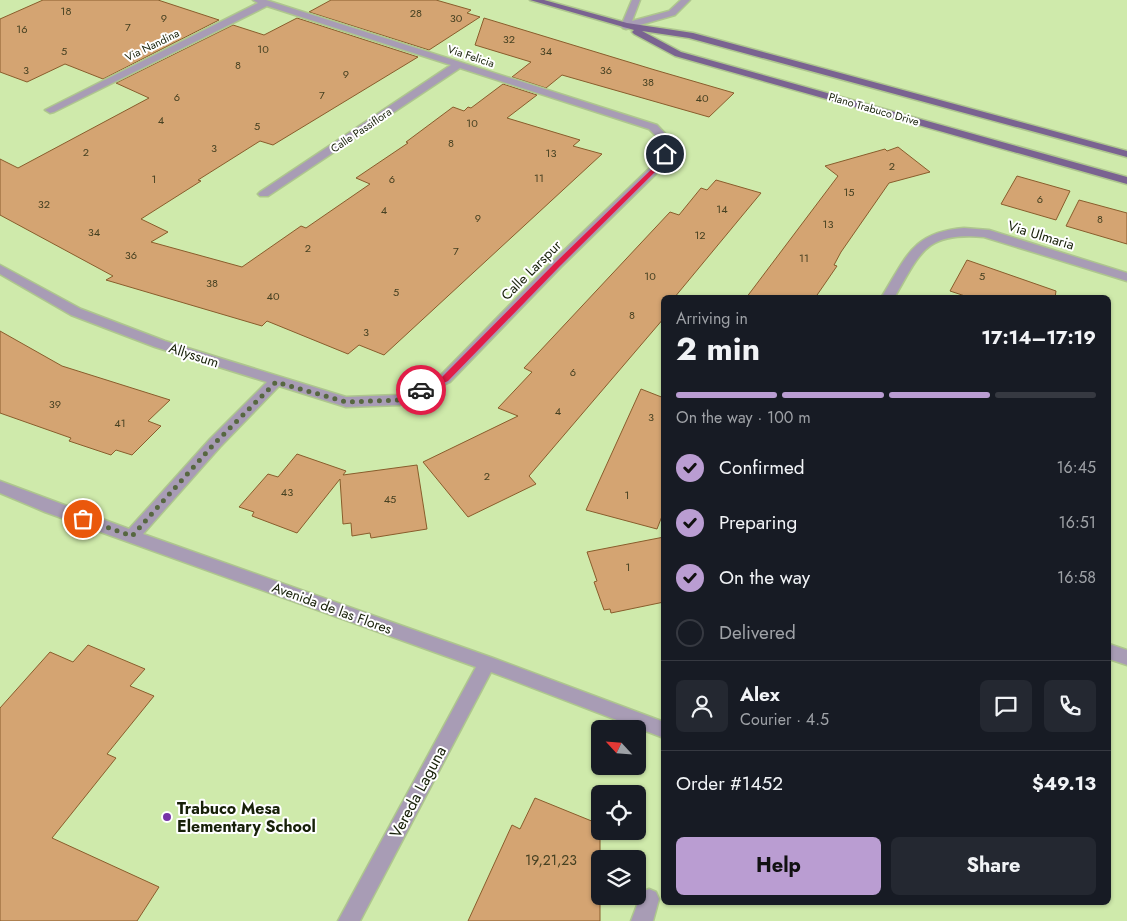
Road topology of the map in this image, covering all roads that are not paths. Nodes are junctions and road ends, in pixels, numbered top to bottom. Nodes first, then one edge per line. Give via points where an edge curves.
1 (534, 0) edge
2 (636, 0) edge
3 (686, 0) edge
4 (261, 2) edge
5 (626, 26) junction
6 (458, 65) junction
7 (50, 110) dead end
8 (671, 145) joint
9 (1127, 154) edge
10 (1127, 181) edge
11 (264, 194) dead end
12 (0, 269) edge
13 (1127, 277) edge
14 (889, 295) edge
15 (276, 382) junction
16 (400, 400) joint
17 (0, 487) edge
18 (132, 536) junction
19 (1111, 652) edge
20 (1127, 658) edge
21 (487, 663) junction
22 (661, 729) edge
23 (649, 899) dead end
24 (349, 921) edge
25 (642, 921) edge

1 - 5 main road, Plano Trabuco Drive
2 - 5 street
3 - 5 street via 672,13
4 - 6 street, Via Felicia
4 - 7 street, Via Nandina
5 - 9 main road, Plano Trabuco Drive via 690,35
5 - 10 main road, Plano Trabuco Drive via 678,54
6 - 8 street, Via Felicia via 653,127
6 - 11 street, Calle Passiflora
8 - 16 street, Calle Larspur via 660,164 445,379
12 - 15 street, Allyssum via 76,312
13 - 14 street, Via Ulmaria via 985,233 944,232 920,246
15 - 16 street, Allyssum via 346,402
15 - 18 street via 215,443
17 - 18 street, Avenida de las Flores
18 - 21 street, Avenida de las Flores
19 - 20 street
21 - 22 street, Avenida de las Flores
21 - 24 street, Vereda Laguna
23 - 25 street

